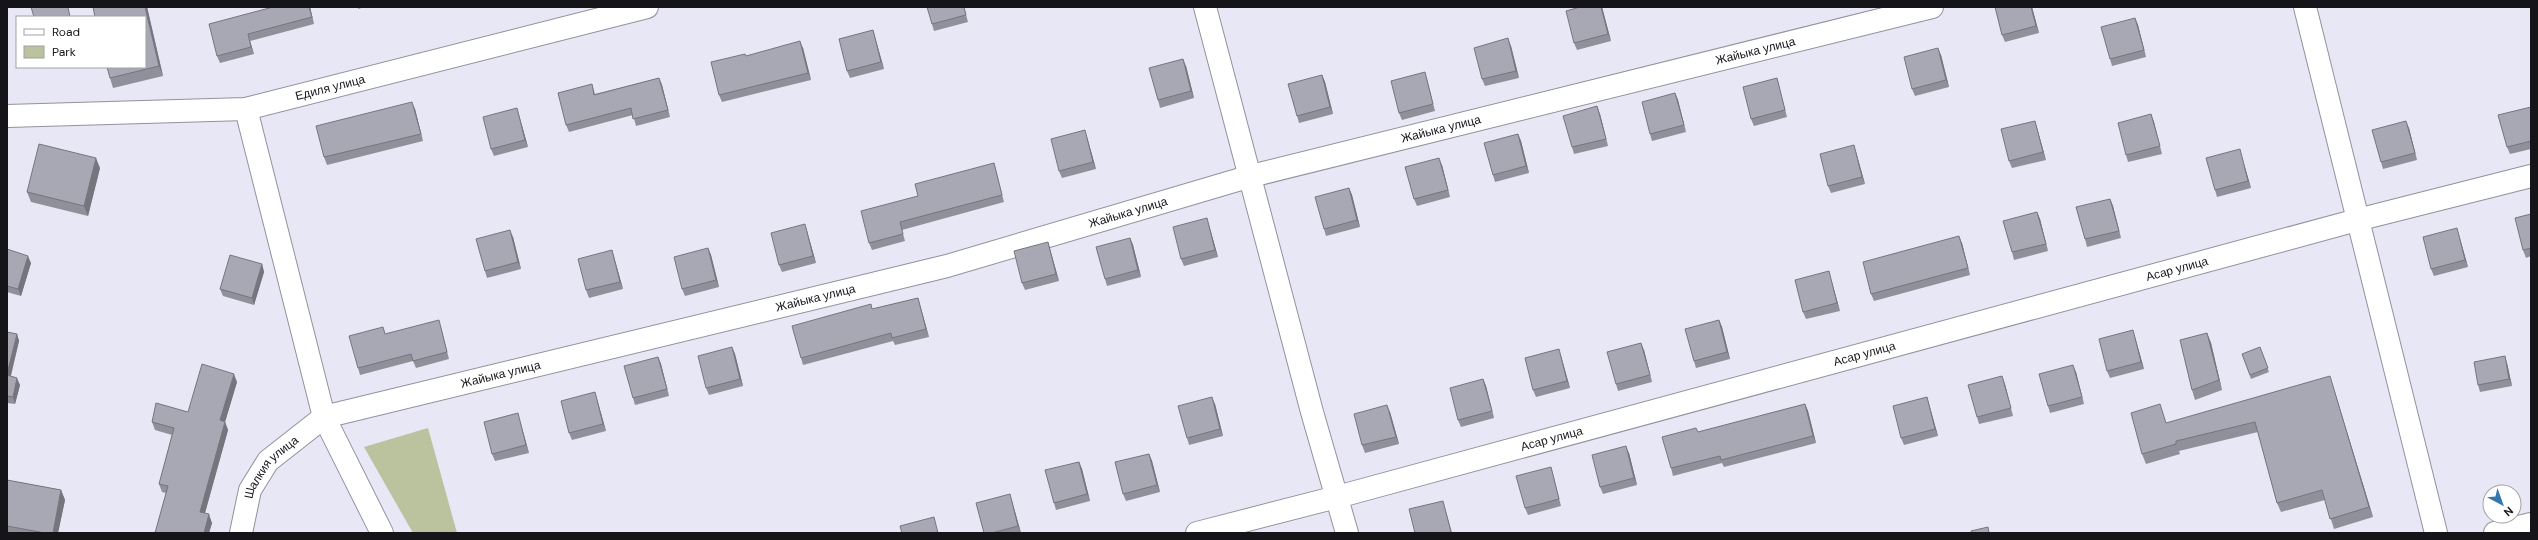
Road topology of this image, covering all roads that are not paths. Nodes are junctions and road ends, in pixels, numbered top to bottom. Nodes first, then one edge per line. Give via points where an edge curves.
1 (647, 7) edge
2 (1205, 7) edge
3 (1932, 7) edge
4 (2305, 7) edge
5 (246, 109) junction
6 (7, 116) edge
7 (1251, 176) junction
8 (2531, 176) edge
9 (2357, 220) junction
10 (324, 417) junction
11 (1338, 497) junction
12 (2531, 524) edge
13 (241, 533) edge
14 (382, 533) edge
15 (1197, 533) edge
16 (1347, 533) edge
17 (2436, 533) edge
18 (2495, 533) edge

1 - 5 street, Едиля улица
2 - 7 street
3 - 7 street, Жайыка улица
4 - 9 street
5 - 6 street, Едиля улица
5 - 10 street
7 - 10 street, Жайыка улица via 947,266
7 - 11 street via 1312,412
8 - 9 street, Асар улица
9 - 11 street, Асар улица
9 - 17 street
10 - 13 street, Шалкия улица via 268,461 250,490
10 - 14 street
11 - 15 street, Асар улица
11 - 16 street
12 - 18 street

